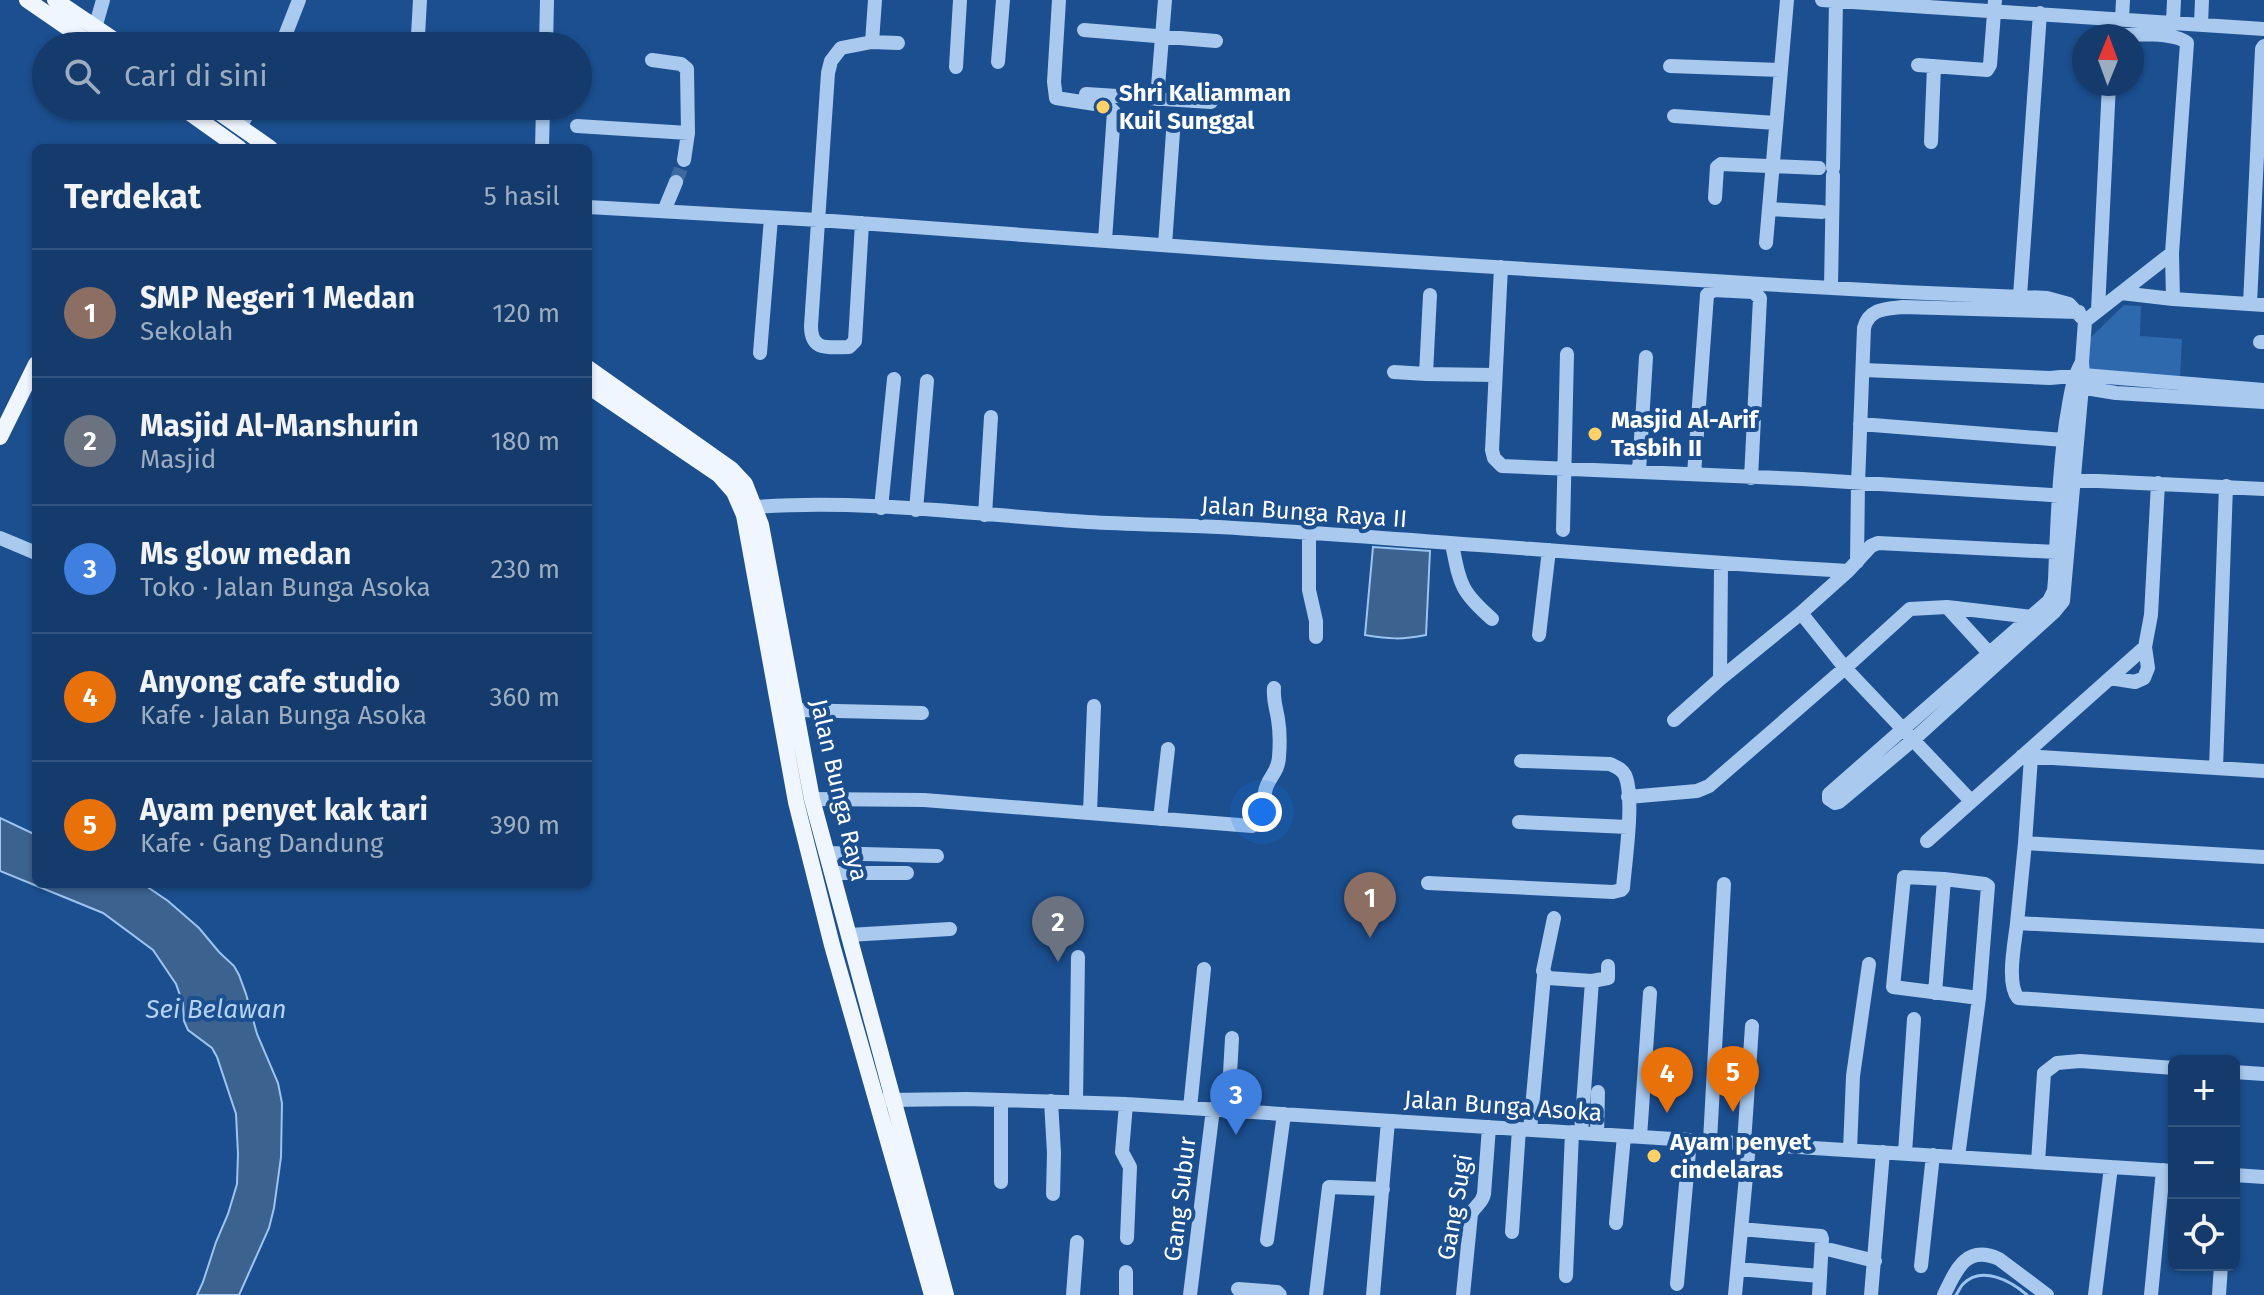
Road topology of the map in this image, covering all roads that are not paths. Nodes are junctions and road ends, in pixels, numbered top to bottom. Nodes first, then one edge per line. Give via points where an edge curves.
1 (27, 0) edge
2 (55, 0) edge
3 (103, 0) edge
4 (299, 0) edge
5 (420, 0) edge
6 (547, 0) edge
7 (875, 0) edge
8 (960, 0) edge
9 (1003, 0) edge
10 (1059, 0) edge
11 (1165, 0) edge
12 (1787, 0) edge
13 (1822, 0) edge
14 (2123, 0) edge
15 (2174, 0) edge
16 (2202, 0) edge
17 (1836, 1) edge
18 (1862, 1) edge
19 (74, 6) edge
20 (1994, 6) edge
21 (2047, 9) edge
22 (2122, 19) junction
23 (2173, 22) junction
24 (2201, 24) junction
25 (95, 28) junction
26 (2264, 29) edge
27 (1084, 30) dead end
28 (74, 32) edge
29 (101, 32) edge
30 (286, 32) edge
31 (418, 32) edge
32 (546, 32) edge
33 (1162, 35) junction
34 (2144, 35) edge
35 (1216, 41) dead end
36 (872, 42) junction
37 (898, 43) dead end
38 (2264, 46) edge
39 (652, 60) dead end
40 (998, 62) dead end
41 (1918, 65) dead end
42 (1670, 66) dead end
43 (1934, 66) junction
44 (956, 67) dead end
45 (1781, 70) junction
46 (1086, 94) dead end
47 (2108, 96) edge
48 (1157, 99) junction
49 (1211, 102) dead end
50 (1674, 116) dead end
51 (200, 120) edge
52 (230, 120) edge
53 (244, 120) edge
54 (543, 120) edge
55 (1776, 123) junction
56 (577, 126) dead end
57 (240, 127) junction
58 (1173, 132) dead end
59 (688, 133) junction
60 (1931, 142) dead end
61 (233, 144) edge
62 (264, 144) edge
63 (542, 144) edge
64 (684, 160) tunnel mouth
65 (1774, 167) junction
66 (1828, 170) junction
67 (676, 182) tunnel mouth
68 (1715, 198) dead end
69 (592, 207) edge
70 (1771, 209) junction
71 (664, 211) junction
72 (1822, 212) dead end
73 (771, 218) junction
74 (818, 220) junction
75 (862, 223) junction
76 (1105, 240) junction
77 (1766, 243) dead end
78 (1165, 245) junction
79 (2172, 253) junction
80 (1501, 267) junction
81 (1831, 287) junction
82 (2121, 293) junction
83 (1430, 295) dead end
84 (2020, 296) junction
85 (2173, 299) junction
86 (2257, 305) edge
87 (2098, 310) junction
88 (2082, 316) junction
89 (760, 353) dead end
90 (1567, 354) dead end
91 (1646, 357) dead end
92 (1864, 370) junction
93 (592, 371) edge
94 (32, 372) edge
95 (1394, 372) dead end
96 (1426, 374) junction
97 (1494, 375) junction
98 (2079, 377) junction
99 (894, 379) dead end
100 (927, 381) dead end
101 (592, 389) edge
102 (2264, 390) edge
103 (2240, 395) junction
104 (2264, 402) edge
105 (991, 417) dead end
106 (1860, 424) junction
107 (0, 437) edge
108 (2064, 440) junction
109 (1565, 467) junction
110 (1639, 471) junction
111 (1694, 474) junction
112 (1751, 478) junction
113 (2158, 483) junction
114 (1858, 484) junction
115 (2226, 486) junction
116 (2066, 488) junction
117 (2264, 489) edge
118 (755, 507) junction
119 (881, 508) junction
120 (916, 510) junction
121 (985, 515) junction
122 (1563, 530) dead end
123 (1309, 533) junction
124 (0, 538) edge
125 (1452, 544) junction
126 (1549, 550) junction
127 (32, 551) edge
128 (2056, 552) junction
129 (1721, 564) junction
130 (1853, 566) junction
131 (1947, 607) junction
132 (1801, 613) junction
133 (2032, 617) junction
134 (1492, 619) dead end
135 (1539, 635) dead end
136 (1316, 637) dead end
137 (2145, 647) junction
138 (1990, 654) junction
139 (1845, 668) junction
140 (2110, 678) junction
141 (1720, 679) junction
142 (1274, 688) dead end
143 (788, 701) junction
144 (1094, 706) dead end
145 (922, 713) dead end
146 (1674, 720) dead end
147 (1908, 735) junction
148 (1168, 749) dead end
149 (2026, 757) junction
150 (1521, 761) dead end
151 (2216, 768) junction
152 (2264, 771) edge
153 (1628, 797) junction
154 (812, 799) junction
155 (1971, 801) junction
156 (1090, 813) junction
157 (1160, 819) junction
158 (1519, 822) dead end
159 (1628, 827) junction
160 (1927, 841) dead end
161 (2025, 843) junction
162 (827, 853) junction
163 (937, 856) dead end
164 (2264, 857) edge
165 (833, 873) junction
166 (907, 873) dead end
167 (1944, 879) junction
168 (1428, 883) dead end
169 (1724, 884) dead end
170 (1554, 918) dead end
171 (2017, 923) junction
172 (950, 929) dead end
173 (849, 935) junction
174 (2264, 936) edge
175 (1078, 957) dead end
176 (1869, 964) dead end
177 (1608, 966) dead end
178 (1204, 969) dead end
179 (1544, 976) junction
180 (1592, 981) junction
181 (1650, 993) dead end
182 (1935, 993) junction
183 (1979, 998) junction
184 (2264, 1016) edge
185 (1914, 1019) dead end
186 (1752, 1026) dead end
187 (1232, 1038) dead end
188 (2168, 1068) edge
189 (2240, 1072) edge
190 (2264, 1074) edge
191 (1598, 1092) dead end
192 (877, 1100) junction
193 (895, 1100) junction
194 (1001, 1100) junction
195 (1051, 1101) junction
196 (1076, 1102) junction
197 (1126, 1104) junction
198 (1190, 1108) junction
199 (1221, 1110) junction
200 (1284, 1114) junction
201 (1388, 1121) junction
202 (1489, 1127) junction
203 (1524, 1129) junction
204 (1576, 1132) junction
205 (1597, 1134) junction
206 (1624, 1136) junction
207 (1640, 1137) junction
208 (1690, 1140) junction
209 (1710, 1141) junction
210 (1746, 1143) junction
211 (1850, 1150) junction
212 (1883, 1152) junction
213 (1905, 1153) junction
214 (1933, 1155) junction
215 (1958, 1157) junction
216 (2038, 1162) junction
217 (2111, 1167) junction
218 (2168, 1170) edge
219 (2240, 1175) edge
220 (2168, 1177) edge
221 (2264, 1177) edge
222 (1001, 1182) dead end
223 (1383, 1189) junction
224 (1053, 1194) dead end
225 (1616, 1223) dead end
226 (1741, 1229) junction
227 (1512, 1232) dead end
228 (1127, 1238) dead end
229 (1267, 1240) dead end
230 (1077, 1242) dead end
231 (1831, 1250) dead end
232 (1875, 1261) junction
233 (1921, 1266) dead end
234 (1738, 1269) junction
235 (2221, 1271) edge
236 (1126, 1272) dead end
237 (1566, 1276) dead end
238 (1820, 1276) junction
239 (1677, 1284) dead end
240 (1238, 1289) dead end
241 (932, 1295) edge
242 (946, 1295) edge
243 (1073, 1295) edge
244 (1126, 1295) edge
245 (1190, 1295) edge
246 (1280, 1295) edge
247 (1316, 1295) edge
248 (1373, 1295) edge
249 (1463, 1295) edge
250 (1735, 1295) edge
251 (1819, 1295) edge
252 (1871, 1295) edge
253 (1944, 1295) edge
254 (2047, 1295) edge
255 (2095, 1295) edge
256 (2151, 1295) edge
257 (2219, 1295) edge

1 - 28 main road
2 - 19 main road
3 - 25 street
4 - 30 street
5 - 31 street
6 - 32 street
7 - 36 street
8 - 44 street
9 - 40 street
10 - 76 street via 1056,98 1108,106 1114,112
11 - 33 street
12 - 45 street
13 - 17 street
14 - 22 street
15 - 23 street
16 - 24 street
17 - 18 street
17 - 66 street
18 - 20 street
19 - 25 main road
20 - 21 street
20 - 43 street via 1987,70
21 - 22 street
21 - 84 street
22 - 23 street
23 - 24 street
24 - 26 street
25 - 29 main road
27 - 33 street
33 - 35 street
33 - 48 street
34 - 79 street via 2187,43
36 - 37 street
36 - 74 street via 841,48 831,61
38 - 86 street
39 - 59 street via 687,69
41 - 43 street
42 - 45 street
43 - 60 street
45 - 55 street
46 - 48 street
47 - 87 street
48 - 49 street
50 - 55 street
51 - 61 main road
52 - 57 main road
53 - 57 street
54 - 63 street
55 - 65 street
56 - 59 street
57 - 62 main road
58 - 78 street
59 - 64 street
65 - 66 street
65 - 68 street via 1719,165
65 - 70 street
66 - 81 street
67 - 71 street
69 - 71 street
70 - 72 street
70 - 77 street
71 - 73 street
73 - 74 street
73 - 89 street
74 - 75 street
74 - 75 street via 811,333 821,346 849,347 855,341
75 - 76 street
76 - 78 street
78 - 80 street
79 - 82 street
79 - 85 street
80 - 81 street
80 - 97 street
81 - 84 street
82 - 85 street
82 - 87 street
83 - 96 street
84 - 88 street via 2063,301
85 - 86 street
87 - 88 street
88 - 92 street via 1880,310 1866,318
88 - 98 street
90 - 109 street
91 - 110 street
92 - 98 street
92 - 106 street
93 - 118 main road, Jalan Bunga Raya via 725,463 745,484
94 - 107 main road
95 - 96 street
96 - 97 street
97 - 109 street via 1494,458 1502,466
98 - 103 street via 2116,386
98 - 108 street
98 - 116 street
99 - 119 street
100 - 120 street
101 - 143 main road, Jalan Bunga Raya via 719,475 734,492
102 - 103 street
103 - 104 street
105 - 121 street
106 - 108 street
106 - 114 street
108 - 116 street
109 - 110 street
109 - 122 street
110 - 111 street
111 - 112 street
111 - 112 street via 1707,295 1713,290 1753,292 1760,298
112 - 114 street
113 - 115 street
113 - 116 street
113 - 137 street
114 - 116 street
114 - 130 street
115 - 117 street
115 - 151 street
116 - 128 street
116 - 147 street via 2063,601
118 - 119 street, Jalan Bunga Raya II
118 - 143 main road, Jalan Bunga Raya
119 - 120 street, Jalan Bunga Raya II
120 - 121 street, Jalan Bunga Raya II
121 - 123 street, Jalan Bunga Raya II
123 - 125 street, Jalan Bunga Raya II
123 - 136 street
124 - 127 street
125 - 126 street, Jalan Bunga Raya II
125 - 134 street via 1466,595
126 - 129 street, Jalan Bunga Raya II
126 - 135 street
128 - 130 street via 1888,542 1871,546
128 - 133 street via 2054,591
129 - 130 street, Jalan Bunga Raya II
129 - 141 street
130 - 132 street
131 - 133 street
131 - 138 street
131 - 139 street via 1910,609
132 - 139 street
132 - 141 street
133 - 138 street
137 - 140 street
137 - 140 street via 2144,678
138 - 147 street
139 - 147 street
139 - 153 street via 1703,790
140 - 149 street
141 - 146 street
142 - 157 street via 1278,766 1266,786 1259,821 1252,826
143 - 145 street
143 - 154 main road, Jalan Bunga Raya
143 - 192 main road, Jalan Bunga Raya via 796,802
144 - 156 street
147 - 147 street via 1839,802 1829,799 1829,794
147 - 155 street
148 - 157 street
149 - 151 street
149 - 155 street
149 - 161 street
150 - 153 street via 1610,764 1626,777
151 - 152 street
153 - 159 street
154 - 156 street via 924,800
154 - 162 main road, Jalan Bunga Raya
155 - 160 street
156 - 157 street
158 - 159 street
159 - 168 street via 1619,892
161 - 164 street
161 - 171 street
162 - 163 street
162 - 165 main road, Jalan Bunga Raya
165 - 166 street
165 - 173 main road, Jalan Bunga Raya
167 - 182 street
167 - 182 street via 1903,880 1893,984
167 - 183 street via 1988,886
169 - 209 street
170 - 179 street
171 - 174 street
171 - 184 street via 2012,974 2018,998
172 - 173 street
173 - 193 main road, Jalan Bunga Raya
175 - 196 street
176 - 211 street via 1854,1065
177 - 180 street via 1608,978
178 - 198 street
179 - 180 street
179 - 203 street
180 - 204 street
181 - 207 street
182 - 183 street
183 - 215 street
185 - 213 street
186 - 210 street
187 - 199 street, Gang Subur
188 - 216 street via 2080,1061 2052,1066 2044,1073
189 - 190 street
191 - 205 street
192 - 193 street, Jalan Bunga Asoka
192 - 241 main road, Jalan Bunga Raya
193 - 194 street, Jalan Bunga Asoka
193 - 242 main road, Jalan Bunga Raya
194 - 195 street, Jalan Bunga Asoka
194 - 222 street
195 - 196 street, Jalan Bunga Asoka
195 - 224 street
196 - 197 street, Jalan Bunga Asoka
197 - 198 street, Jalan Bunga Asoka
197 - 228 street via 1122,1152 1130,1167
198 - 199 street, Jalan Bunga Asoka
199 - 200 street, Jalan Bunga Asoka
199 - 245 street, Gang Subur
200 - 201 street, Jalan Bunga Asoka
200 - 229 street
201 - 202 street, Jalan Bunga Asoka
201 - 223 street
202 - 203 street, Jalan Bunga Asoka
202 - 249 street, Gang Sugi via 1483,1201 1471,1214
203 - 204 street, Jalan Bunga Asoka
203 - 227 street
204 - 205 street, Jalan Bunga Asoka
204 - 237 street
205 - 206 street, Jalan Bunga Asoka
206 - 207 street, Jalan Bunga Asoka
206 - 225 street
207 - 208 street, Jalan Bunga Asoka
208 - 209 street, Jalan Bunga Asoka
208 - 239 street
209 - 210 street, Jalan Bunga Asoka
210 - 211 street, Jalan Bunga Asoka
210 - 226 street
211 - 212 street, Jalan Bunga Asoka
212 - 213 street, Jalan Bunga Asoka
212 - 232 street
213 - 214 street, Jalan Bunga Asoka
214 - 215 street, Jalan Bunga Asoka
214 - 233 street
215 - 216 street, Jalan Bunga Asoka
216 - 217 street, Jalan Bunga Asoka
217 - 218 street, Jalan Bunga Asoka
217 - 255 street
219 - 221 street
220 - 256 street
223 - 247 street via 1329,1187
223 - 248 street
226 - 234 street
226 - 238 street via 1821,1236
230 - 243 street
231 - 232 street
232 - 252 street
234 - 238 street
234 - 250 street
235 - 257 street
236 - 244 street
238 - 251 street
240 - 246 street
253 - 254 street via 1956,1269 1976,1255 1999,1259

